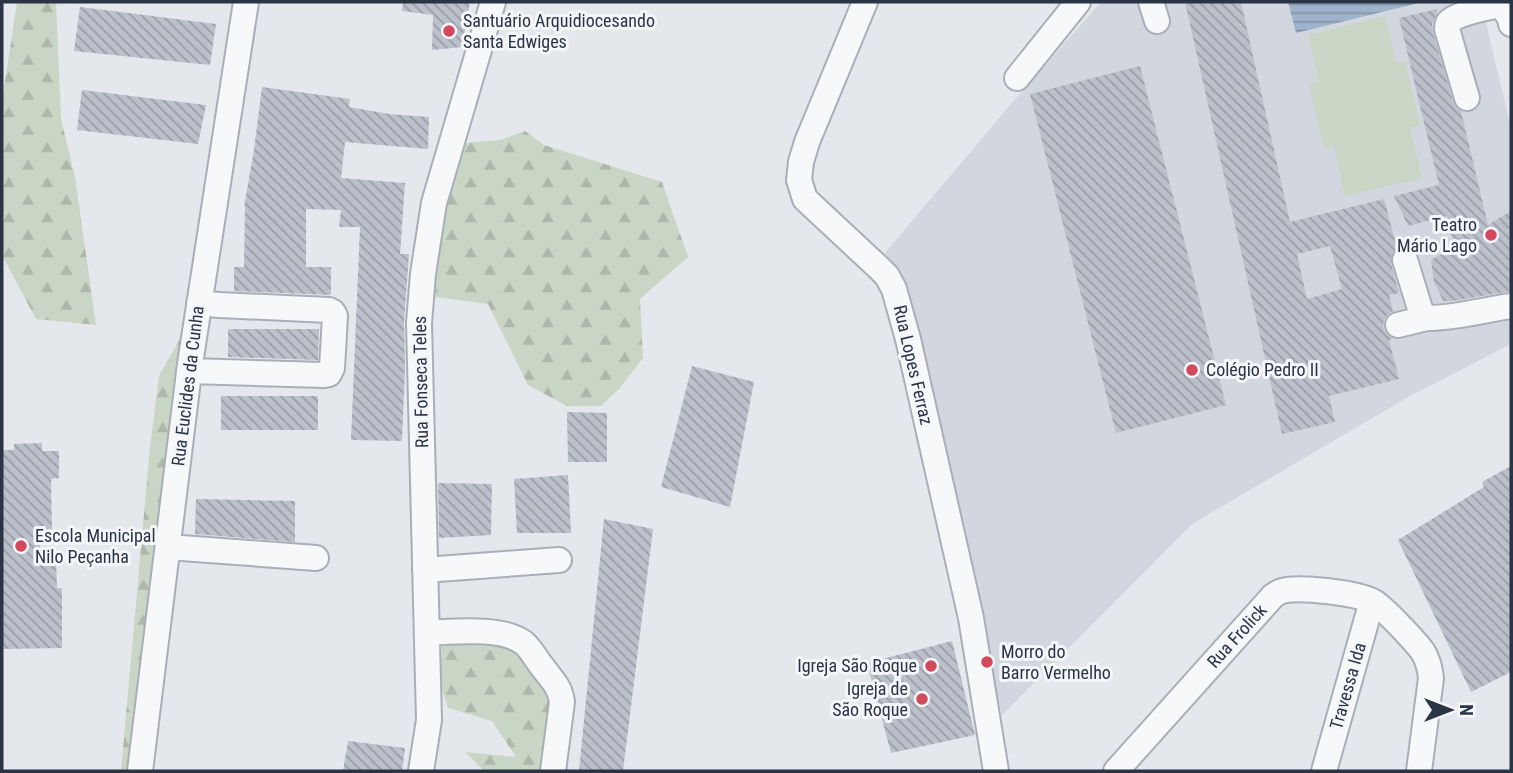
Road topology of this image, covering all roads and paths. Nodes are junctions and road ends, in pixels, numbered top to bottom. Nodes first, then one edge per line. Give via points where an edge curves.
1 (246, 2) edge
2 (494, 2) edge
3 (865, 2) edge
4 (1078, 2) edge
5 (1504, 10) edge
6 (1017, 78) dead end
7 (1467, 98) dead end
8 (1405, 260) dead end
9 (199, 303) junction
10 (1511, 306) edge
11 (1427, 318) junction
12 (1398, 325) dead end
13 (189, 371) junction
14 (168, 547) junction
15 (316, 558) dead end
16 (559, 560) dead end
17 (425, 570) junction
18 (1372, 601) junction
19 (427, 633) junction
20 (140, 771) edge
21 (421, 771) edge
22 (553, 771) edge
23 (996, 771) edge
24 (1116, 771) edge
25 (1324, 771) edge
26 (1419, 771) edge

1 - 9 street, Rua Euclides da Cunha
2 - 17 street, Rua Fonseca Teles via 434,203 423,274 419,323
3 - 23 street, Rua Lopes Ferraz via 807,142 799,180 806,199 887,276 894,289 971,618
4 - 6 street
5 - 7 street via 1461,15 1448,23
8 - 11 street
9 - 13 street, Rua Euclides da Cunha
9 - 13 street via 329,310 335,316 332,368 324,375
10 - 11 street
11 - 12 street
13 - 14 street, Rua Euclides da Cunha
14 - 15 street
14 - 20 street, Rua Euclides da Cunha
16 - 17 street
17 - 19 street, Rua Fonseca Teles
18 - 24 street, Rua Frolick via 1345,593 1297,590 1273,596
18 - 25 street, Travessa Ida
18 - 26 street, Rua Frolick via 1423,652 1429,667
19 - 21 street, Rua Fonseca Teles via 429,720
19 - 22 street via 476,632 510,636 524,643 560,691

